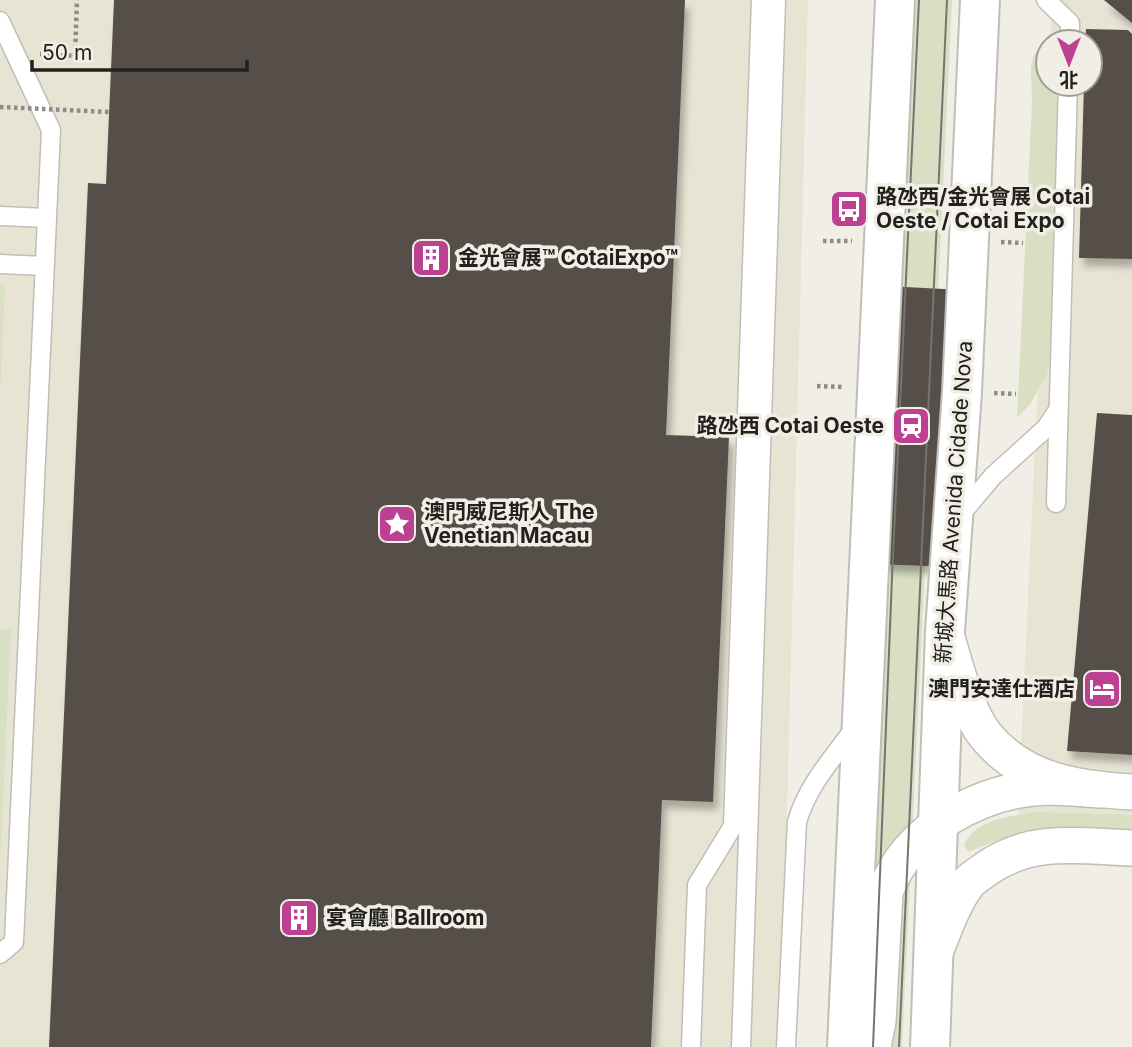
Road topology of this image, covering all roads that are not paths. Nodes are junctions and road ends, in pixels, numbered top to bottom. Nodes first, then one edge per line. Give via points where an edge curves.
1 (761, 0) edge
2 (776, 0) edge
3 (895, 0) edge
4 (980, 0) edge
5 (1046, 0) edge
6 (0, 21) edge
7 (1070, 28) edge
8 (1069, 98) edge
9 (0, 216) edge
10 (47, 218) junction
11 (0, 264) edge
12 (44, 266) junction
13 (1058, 410) junction
14 (1056, 503) dead end
15 (952, 530) junction
16 (945, 631) junction
17 (862, 718) junction
18 (1116, 791) edge
19 (939, 824) junction
20 (1132, 848) edge
21 (0, 954) edge
22 (934, 956) junction
23 (691, 1047) edge
24 (741, 1047) edge
25 (786, 1047) edge
26 (848, 1047) edge
27 (873, 1047) edge
28 (930, 1047) edge

1 - 23 lane via 733,826 696,885
2 - 24 lane
3 - 17 main road
4 - 15 main road, 新城大馬路 Avenida Cidade Nova
5 - 7 lane
6 - 10 lane via 51,130
8 - 13 lane
9 - 10 lane
10 - 12 lane
11 - 12 lane
12 - 21 lane via 14,942
13 - 14 lane
13 - 15 lane via 1046,428 974,495
15 - 16 main road, 新城大馬路 Avenida Cidade Nova
16 - 18 street via 959,678 985,734 1009,757 1033,774 1068,785
16 - 19 main road, 新城大馬路 Avenida Cidade Nova
17 - 25 lane via 813,785 797,822
17 - 26 main road
18 - 19 street via 1046,787 1012,792
19 - 22 main road, 新城大馬路 Avenida Cidade Nova
19 - 27 street via 903,858 885,892
20 - 22 street via 1059,845 1006,855 970,880
22 - 28 main road, 新城大馬路 Avenida Cidade Nova

